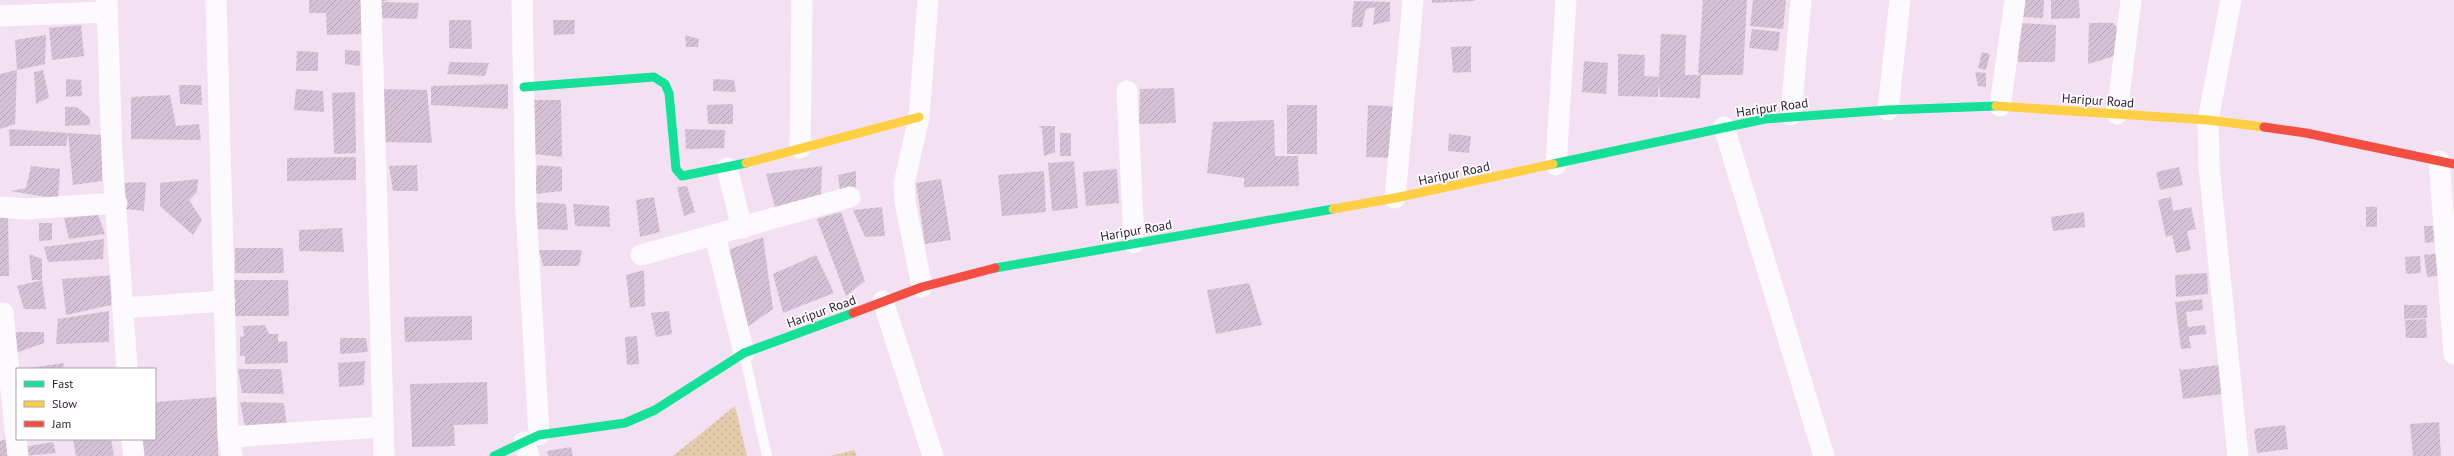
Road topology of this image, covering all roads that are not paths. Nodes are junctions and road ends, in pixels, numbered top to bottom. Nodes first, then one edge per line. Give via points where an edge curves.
1 (216, 0) edge
2 (371, 0) edge
3 (522, 0) edge
4 (802, 0) edge
5 (928, 0) edge
6 (1413, 0) edge
7 (1566, 0) edge
8 (1801, 0) edge
9 (1900, 0) edge
10 (2015, 0) edge
11 (2132, 0) edge
12 (2231, 0) edge
13 (108, 6) edge
14 (0, 16) edge
15 (524, 87) junction
16 (1128, 91) dead end
17 (2000, 106) junction
18 (1888, 110) junction
19 (2117, 114) junction
20 (1791, 115) junction
21 (918, 117) junction
22 (2208, 120) junction
23 (1724, 127) junction
24 (800, 148) junction
25 (2446, 162) edge
26 (1556, 165) junction
27 (727, 168) junction
28 (850, 197) dead end
29 (1395, 198) junction
30 (117, 203) junction
31 (0, 207) edge
32 (742, 228) junction
33 (715, 235) junction
34 (1134, 243) junction
35 (641, 255) dead end
36 (922, 287) junction
37 (225, 301) junction
38 (883, 301) junction
39 (124, 308) junction
40 (3, 313) dead end
41 (744, 353) junction
42 (2454, 354) edge
43 (127, 368) edge
44 (383, 427) junction
45 (16, 437) edge
46 (16, 440) edge
47 (132, 440) edge
48 (530, 444) edge
49 (230, 447) edge
50 (18, 456) edge
51 (134, 456) edge
52 (384, 456) edge
53 (494, 456) edge
54 (767, 456) edge
55 (933, 456) edge
56 (1824, 456) edge
57 (2238, 456) edge

1 - 37 street
2 - 44 street
3 - 15 street
4 - 24 street
5 - 21 street
6 - 29 street
7 - 26 street
8 - 20 street
9 - 18 street
10 - 17 street
11 - 19 street
12 - 22 street
13 - 14 street
13 - 30 street via 112,155
15 - 27 street via 654,78 662,81 670,96 678,173 686,176
15 - 48 street
16 - 34 street
17 - 18 street, Haripur Road
17 - 19 street, Haripur Road
18 - 20 street, Haripur Road
19 - 22 street, Haripur Road
20 - 23 street, Haripur Road
21 - 24 street
21 - 36 street via 904,184 905,202
22 - 25 street, Haripur Road via 2306,133
22 - 57 street via 2209,166
23 - 26 street, Haripur Road
23 - 56 street
24 - 27 street
25 - 42 street
26 - 29 street, Haripur Road
27 - 32 street
28 - 32 street
29 - 34 street, Haripur Road
30 - 31 street via 27,209
30 - 39 street
32 - 33 street
33 - 35 street
33 - 41 street
34 - 36 street, Haripur Road via 1003,266
36 - 38 street, Haripur Road
37 - 39 street
37 - 49 street
38 - 41 street, Haripur Road
38 - 55 street
39 - 43 street
40 - 45 street
41 - 48 street, Haripur Road via 655,410 625,422
41 - 54 lane
44 - 49 street
44 - 52 street
46 - 50 street
47 - 51 street
48 - 53 street, Haripur Road

